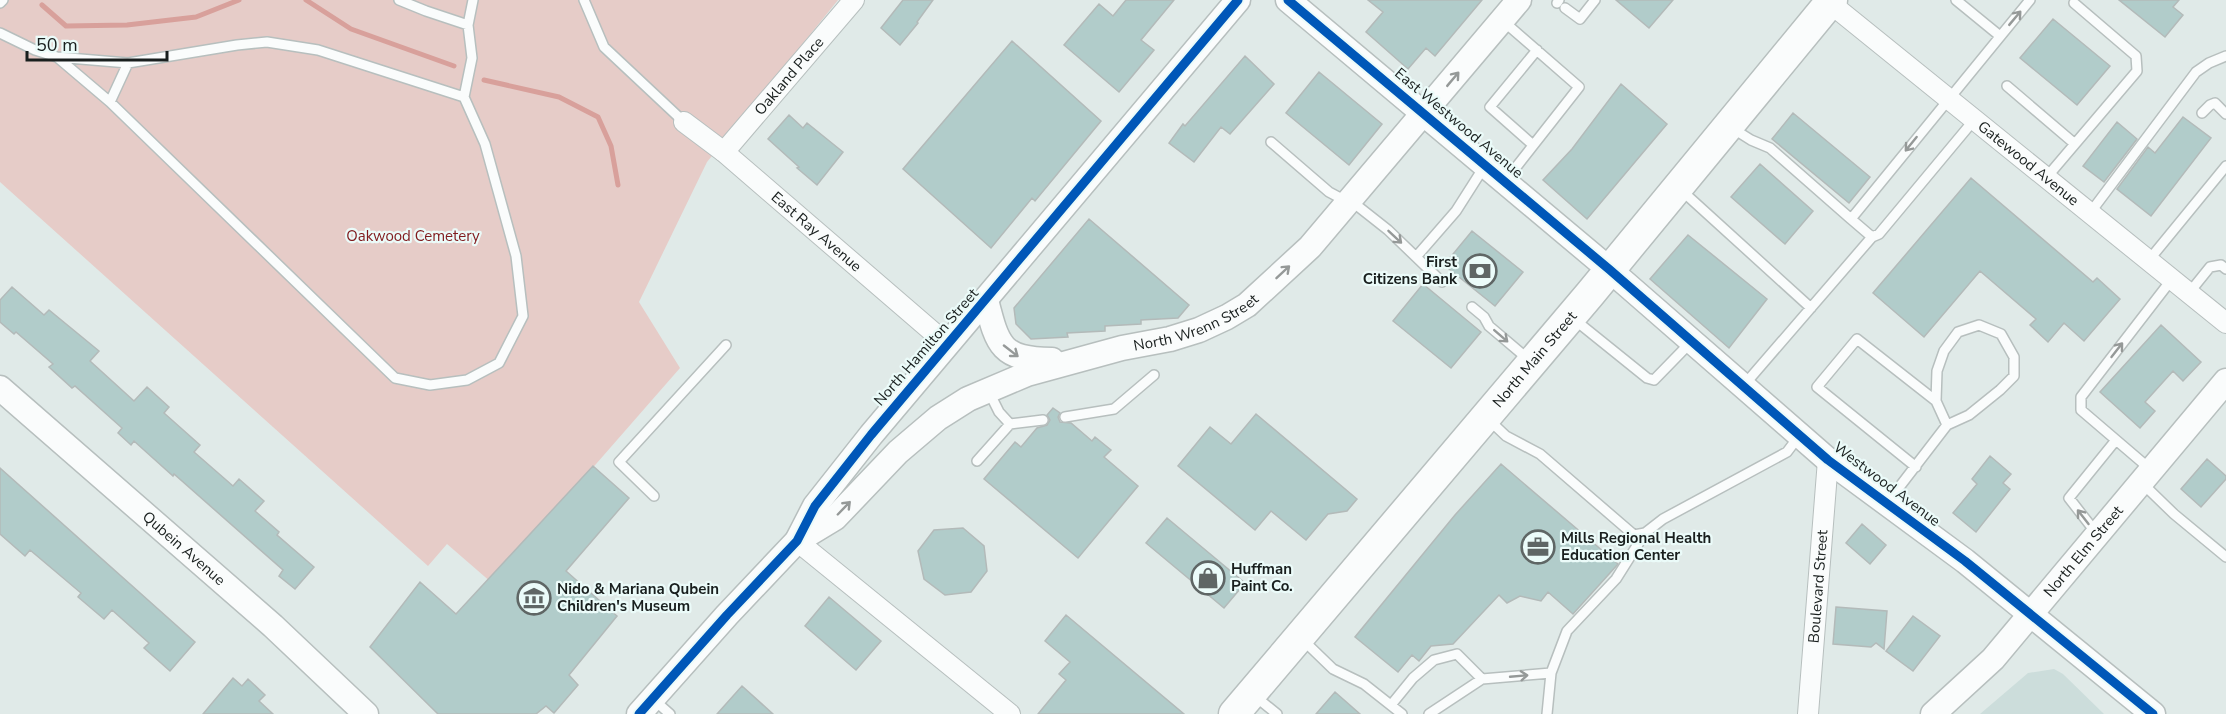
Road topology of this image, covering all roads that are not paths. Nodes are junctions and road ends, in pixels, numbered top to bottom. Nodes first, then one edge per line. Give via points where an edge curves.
1 (399, 0) edge
2 (473, 0) edge
3 (584, 0) edge
4 (854, 0) edge
5 (1238, 0) edge
6 (1288, 0) edge
7 (1519, 0) edge
8 (1595, 0) edge
9 (1956, 0) edge
10 (2030, 0) edge
11 (1831, 2) edge
12 (2074, 3) dead end
13 (1560, 4) edge
14 (1502, 20) junction
15 (468, 25) junction
16 (0, 33) edge
17 (2000, 36) junction
18 (1537, 51) junction
19 (57, 57) junction
20 (2226, 57) edge
21 (128, 63) junction
22 (2007, 86) dead end
23 (464, 97) junction
24 (1948, 98) junction
25 (110, 102) junction
26 (2202, 112) dead end
27 (1424, 113) junction
28 (2226, 114) edge
29 (1974, 120) junction
30 (684, 122) joint
31 (1728, 126) junction
32 (1271, 142) dead end
33 (2075, 144) junction
34 (1533, 145) junction
35 (724, 152) junction
36 (1486, 165) junction
37 (2226, 166) edge
38 (2046, 178) junction
39 (1504, 181) junction
40 (1678, 187) junction
41 (1349, 201) junction
42 (2090, 213) junction
43 (1851, 219) junction
44 (1872, 237) junction
45 (1416, 257) junction
46 (2149, 260) junction
47 (2226, 269) edge
48 (1610, 270) junction
49 (2172, 279) junction
50 (1442, 282) dead end
51 (2189, 293) junction
52 (986, 300) junction
53 (1472, 307) dead end
54 (1810, 308) junction
55 (1571, 317) junction
56 (2226, 323) edge
57 (1692, 341) junction
58 (726, 345) dead end
59 (948, 345) junction
60 (1073, 361) junction
61 (1532, 363) junction
62 (1154, 375) dead end
63 (2226, 381) edge
64 (1743, 386) junction
65 (0, 388) edge
66 (988, 390) junction
67 (1936, 400) junction
68 (1065, 417) dead end
69 (1486, 417) junction
70 (1043, 420) dead end
71 (1010, 424) junction
72 (1947, 425) junction
73 (1800, 435) junction
74 (2116, 440) junction
75 (1828, 460) junction
76 (977, 462) dead end
77 (1916, 467) junction
78 (2146, 477) junction
79 (654, 496) dead end
80 (1887, 503) junction
81 (1645, 532) junction
82 (2097, 535) junction
83 (797, 542) junction
84 (2226, 556) edge
85 (2031, 615) junction
86 (1300, 638) junction
87 (1551, 673) junction
88 (1482, 679) junction
89 (1243, 704) edge
90 (1391, 705) junction
91 (654, 709) edge
92 (366, 714) edge
93 (1010, 714) edge
94 (1277, 714) edge
95 (1402, 714) edge
96 (1429, 714) edge
97 (1547, 714) edge
98 (1809, 714) edge
99 (1933, 714) edge
100 (2153, 714) edge

1 - 15 lane
2 - 15 lane
3 - 30 lane via 604,47
4 - 35 street, Oakland Place
5 - 52 street, North Hamilton Street
6 - 27 street, East Westwood Avenue
7 - 14 street, North Wrenn Street
8 - 13 lane via 1580,19
9 - 17 lane
17 -> 10 lane
11 - 24 street, Gatewood Avenue
11 - 31 main road, North Main Street
12 - 33 lane via 2136,56 2137,64 2137,71
14 - 18 lane
27 -> 14 street, North Wrenn Street
15 - 23 lane via 472,58
16 - 19 lane
17 - 24 lane
18 - 34 lane via 1579,87
18 - 34 lane via 1490,107
19 - 21 lane
19 - 25 lane
20 - 42 lane via 2196,72
21 - 23 lane via 267,42 318,50
21 - 25 lane
22 - 33 lane
23 - 25 lane via 485,144 516,256 523,316 499,363 467,380 430,384 395,378
24 - 29 street, Gatewood Avenue
24 -> 43 lane
26 - 28 lane via 2215,103
27 - 36 street, East Westwood Avenue
27 - 41 street, North Wrenn Street
29 - 38 street, Gatewood Avenue
29 - 44 lane via 1879,234
30 - 35 street, East Ray Avenue
31 - 40 main road, North Main Street
31 - 43 lane via 1770,148
32 - 41 lane via 1329,192
33 - 38 lane
34 - 39 lane
35 - 59 street, East Ray Avenue
36 - 39 street, East Westwood Avenue
36 - 45 lane via 1456,211
37 - 46 lane
38 - 42 street, Gatewood Avenue
39 - 48 street, East Westwood Avenue
40 - 48 main road, North Main Street
40 - 54 lane
41 -> 45 lane
60 -> 41 street, North Wrenn Street via 1170,339 1227,317 1247,305 1310,247
42 - 46 street, Gatewood Avenue
43 - 44 lane
44 - 54 lane
45 - 50 lane
46 - 49 street, Gatewood Avenue
47 - 51 lane via 2221,265 2210,267
48 - 55 main road, North Main Street
48 - 57 street, Westwood Avenue
49 - 51 street, Gatewood Avenue
74 -> 49 lane via 2081,410 2081,397
51 - 56 street, Gatewood Avenue
52 - 59 street, North Hamilton Street
52 -> 60 street via 997,337 1016,357
53 -> 61 lane
54 - 64 lane
55 - 57 lane via 1654,380
55 - 61 main road, North Main Street
57 - 64 street, Westwood Avenue
58 - 79 lane via 619,462
59 - 83 street, North Hamilton Street via 815,506
60 - 66 street, North Wrenn Street
61 - 69 main road, North Main Street
62 - 68 lane via 1114,409
63 - 78 street, North Elm Street
64 - 73 street, Westwood Avenue
65 - 92 street, Qubein Avenue via 273,626
66 - 71 lane
83 -> 66 street, North Wrenn Street via 835,518 898,452 938,418
67 - 72 lane
67 - 72 lane via 1937,371 1944,351 1958,332 1979,325 2001,334 2014,357 2014,376 1969,415
67 - 77 lane via 1857,339 1818,387
69 - 81 lane via 1506,436 1540,454 1634,536
69 - 86 main road, North Main Street
70 - 71 lane
71 - 76 lane
72 - 77 lane
73 - 75 street, Westwood Avenue
73 - 81 lane via 1787,452
74 - 78 lane
82 -> 74 lane via 2068,498
75 - 80 street, Westwood Avenue
75 - 98 street, Boulevard Street
77 - 80 lane
78 - 82 street, North Elm Street
78 - 84 lane via 2174,514
80 - 85 street, Westwood Avenue
81 - 87 lane via 1616,579 1567,631
82 - 85 street, North Elm Street
83 - 91 street, North Hamilton Street via 727,615
83 - 93 street
85 - 99 street, North Elm Street via 1993,659
85 - 100 street, Westwood Avenue
86 - 89 main road, North Main Street
86 - 90 lane via 1333,669 1365,684
88 -> 87 lane
87 - 97 lane
88 - 90 lane via 1457,654 1434,660
88 - 96 lane
89 - 94 lane
90 - 95 lane

